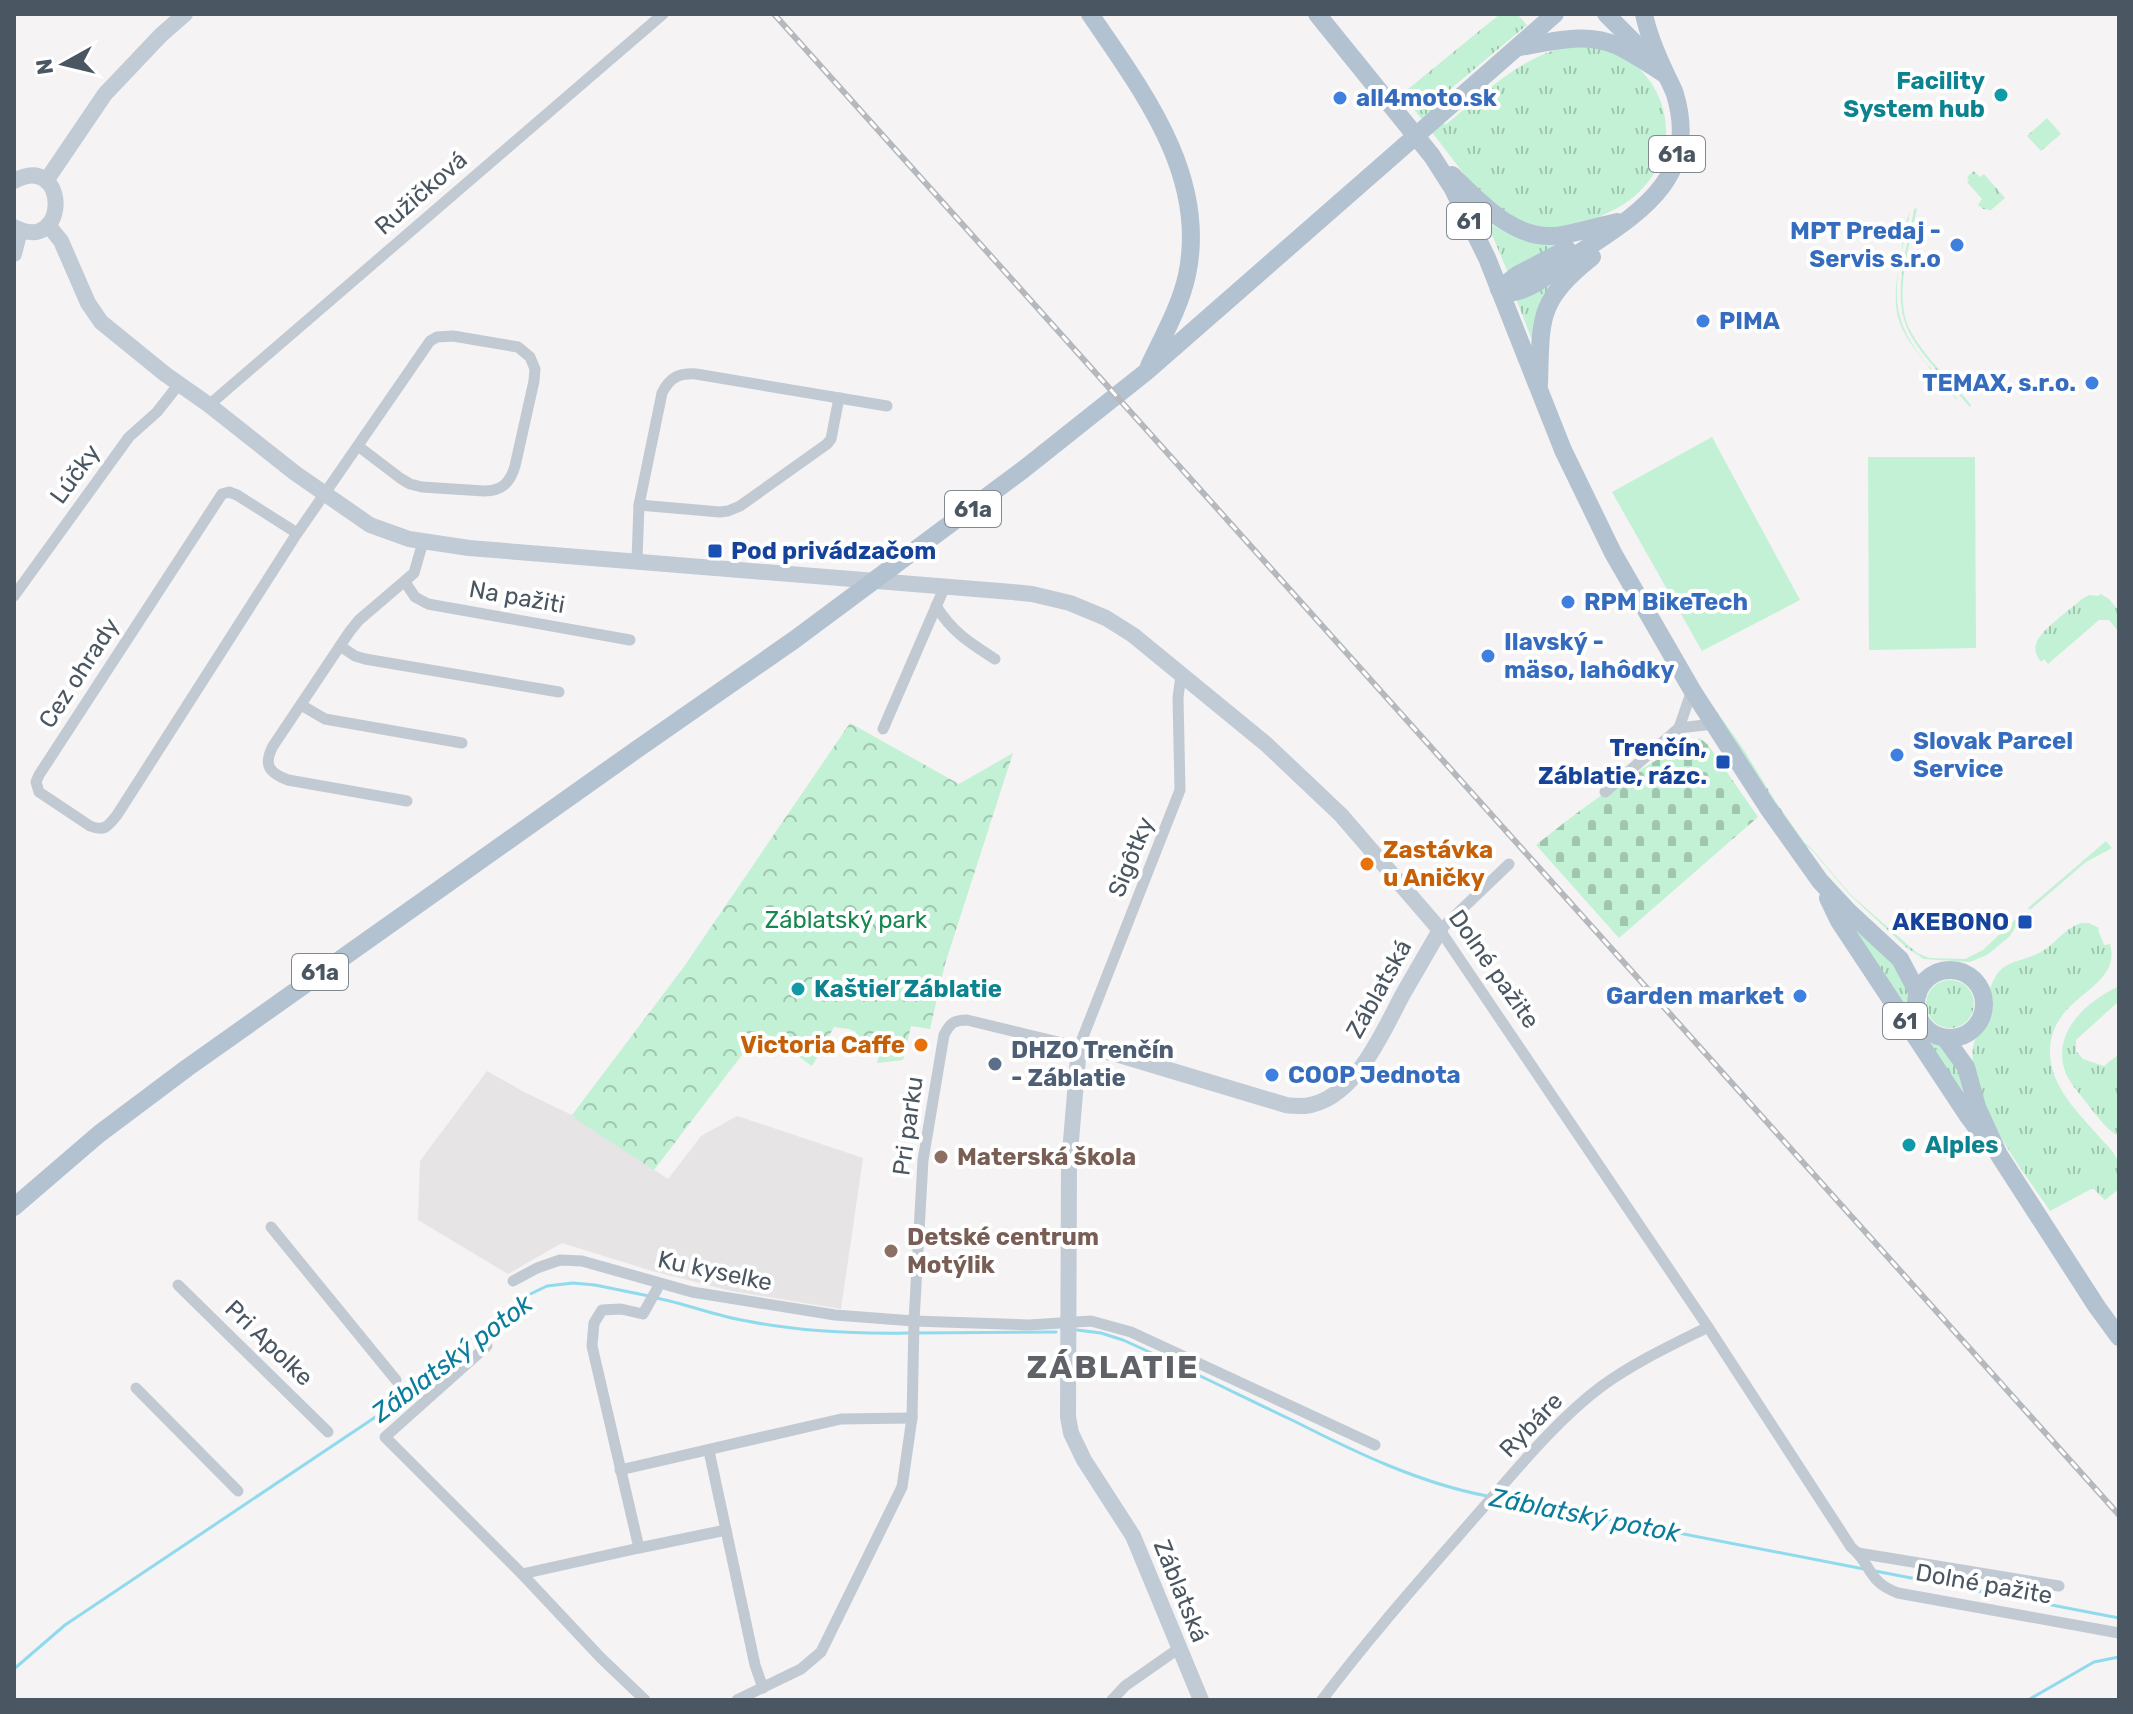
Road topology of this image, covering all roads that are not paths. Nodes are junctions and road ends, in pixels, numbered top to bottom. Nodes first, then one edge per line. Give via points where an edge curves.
1 (185, 14) edge
2 (663, 14) edge
3 (1090, 14) edge
4 (1317, 14) edge
5 (1555, 14) edge
6 (1606, 14) edge
7 (1620, 14) edge
8 (1644, 14) edge
9 (1518, 47) junction
10 (1666, 75) junction
11 (1432, 156) junction
12 (14, 181) edge
13 (46, 181) junction
14 (1631, 218) junction
15 (48, 225) junction
16 (17, 228) edge
17 (14, 254) edge
18 (1499, 289) junction
19 (1146, 372) junction
20 (179, 384) junction
21 (1539, 391) junction
22 (839, 398) junction
23 (209, 405) junction
24 (887, 406) dead end
25 (358, 446) junction
26 (324, 494) junction
27 (639, 505) junction
28 (297, 533) junction
29 (423, 542) junction
30 (637, 560) junction
31 (405, 582) junction
32 (945, 586) junction
33 (14, 596) edge
34 (936, 606) junction
35 (630, 640) dead end
36 (340, 646) junction
37 (995, 659) dead end
38 (1181, 676) junction
39 (1692, 690) junction
40 (559, 692) dead end
41 (301, 705) junction
42 (1713, 724) junction
43 (1679, 728) junction
44 (883, 729) dead end
45 (462, 743) dead end
46 (1605, 792) dead end
47 (407, 801) dead end
48 (1509, 864) dead end
49 (1820, 881) junction
50 (1440, 930) junction
51 (1900, 959) junction
52 (1940, 972) junction
53 (1918, 993) junction
54 (1972, 1031) junction
55 (1945, 1038) junction
56 (1079, 1047) junction
57 (1966, 1067) junction
58 (1999, 1155) junction
59 (14, 1207) edge
60 (271, 1227) dead end
61 (513, 1281) dead end
62 (178, 1285) dead end
63 (658, 1286) junction
64 (914, 1321) junction
65 (1068, 1322) junction
66 (1708, 1327) junction
67 (2119, 1337) edge
68 (487, 1346) dead end
69 (396, 1380) dead end
70 (136, 1388) dead end
71 (912, 1418) junction
72 (328, 1432) dead end
73 (1375, 1445) dead end
74 (709, 1451) junction
75 (620, 1470) junction
76 (238, 1491) dead end
77 (726, 1530) junction
78 (639, 1548) junction
79 (1860, 1557) junction
80 (522, 1574) junction
81 (2059, 1586) dead end
82 (2119, 1633) edge
83 (1178, 1649) junction
84 (763, 1688) junction
85 (645, 1700) edge
86 (737, 1700) edge
87 (1112, 1700) edge
88 (1201, 1700) edge
89 (1322, 1700) edge

1 - 13 street via 105,94
2 - 23 street, Ružičková
3 - 19 main road, 61a via 1171,143 1187,195 1187,275
4 - 11 main road, 61
5 - 9 main road, 61a
6 - 10 main road, 61a
7 - 10 main road, 61a
8 - 10 main road, 61a
9 - 10 main road via 1592,38 1624,49
9 - 19 main road, 61a
10 - 14 main road, 61a via 1678,108 1677,155 1663,187
11 - 14 main road, 61a via 1489,211 1521,230 1560,236
11 - 18 main road, 61 via 1468,217
12 - 13 street via 31,176
13 - 15 street via 57,203
14 - 18 main road, 61a via 1525,289
14 - 21 main road, 61a via 1565,281 1545,311
15 - 16 street via 37,231
15 - 20 street, Dolné pažite via 101,322
16 - 17 street
18 - 21 main road, 61
19 - 59 main road, 61a via 794,640 187,1068
20 - 23 street, Dolné pažite
20 - 33 street, Lúčky via 136,428
21 - 39 main road, 61 via 1613,553
22 - 24 street
22 - 27 street via 827,444 740,506 720,512
22 - 27 street via 696,374 672,378 662,393
23 - 26 street, Dolné pažite
25 - 25 street via 416,486 484,491 505,487 512,477 534,381 530,357 518,347 437,337
25 - 26 street, Cez ohrady
26 - 28 street, Cez ohrady
26 - 29 street, Dolné pažite via 370,525
27 - 30 street
28 - 28 street, Cez ohrady via 237,495 222,494 39,775 39,792 90,826 107,827
29 - 30 street, Dolné pažite
29 - 31 street via 416,568
30 - 32 street, Dolné pažite
31 - 35 street, Na pažiti via 428,604
31 - 36 street via 359,620
32 - 34 street
32 - 38 street, Dolné pažite via 1032,594 1079,606 1133,635
34 - 37 street via 967,642
34 - 44 street
36 - 40 street via 364,659
36 - 41 street
38 - 50 street, Dolné pažite via 1266,744 1341,815
38 - 56 street, Sigôtky via 1180,790
39 - 42 main road, 61
39 - 43 street
41 - 45 street via 325,719
41 - 47 street via 268,756 271,770 288,780
42 - 43 street
42 - 49 main road, 61
43 - 46 street
48 - 50 street, Záblatská
49 - 51 main road, 61
49 - 58 main road, 61 via 1839,921
50 - 56 street, Záblatská via 1358,1073 1322,1101 1286,1105
50 - 66 street, Dolné pažite
51 - 52 main road, 61
51 - 53 main road, 61
52 - 53 main road, 61
52 - 54 main road, 61 via 1962,973 1980,989 1983,1011
53 - 55 main road, 61 via 1921,1022
54 - 55 main road, 61
54 - 57 main road, 61
55 - 57 main road, 61
56 - 64 street, Pri parku via 967,1020 949,1025 923,1160
56 - 65 street, Záblatská via 1069,1164
57 - 58 main road, 61
58 - 67 main road, 61
60 - 69 street
61 - 63 street, Ku kyselke via 560,1260 582,1261
62 - 72 street, Pri Apolke
63 - 64 street, Ku kyselke via 835,1315
63 - 75 street, Ku kyselke via 643,1314 602,1310 594,1323 592,1346
64 - 65 street, Ku kyselke
64 - 71 street
65 - 73 street via 1091,1321 1131,1332
65 - 83 street, Záblatská via 1071,1433 1133,1536
66 - 79 street, Dolné pažite
66 - 89 street, Rybáre via 1631,1366 1565,1418 1372,1635
68 - 80 street via 385,1437
70 - 76 street
71 - 74 street via 841,1419
71 - 84 street via 902,1487 821,1652
74 - 75 street
74 - 77 street
75 - 78 street, Ku kyselke
77 - 78 street
77 - 84 street
78 - 80 street
79 - 81 street, Dolné pažite
79 - 82 street, Dolné pažite via 1872,1577 1898,1593
80 - 85 street
83 - 87 street
83 - 88 street, Záblatská
84 - 86 street

